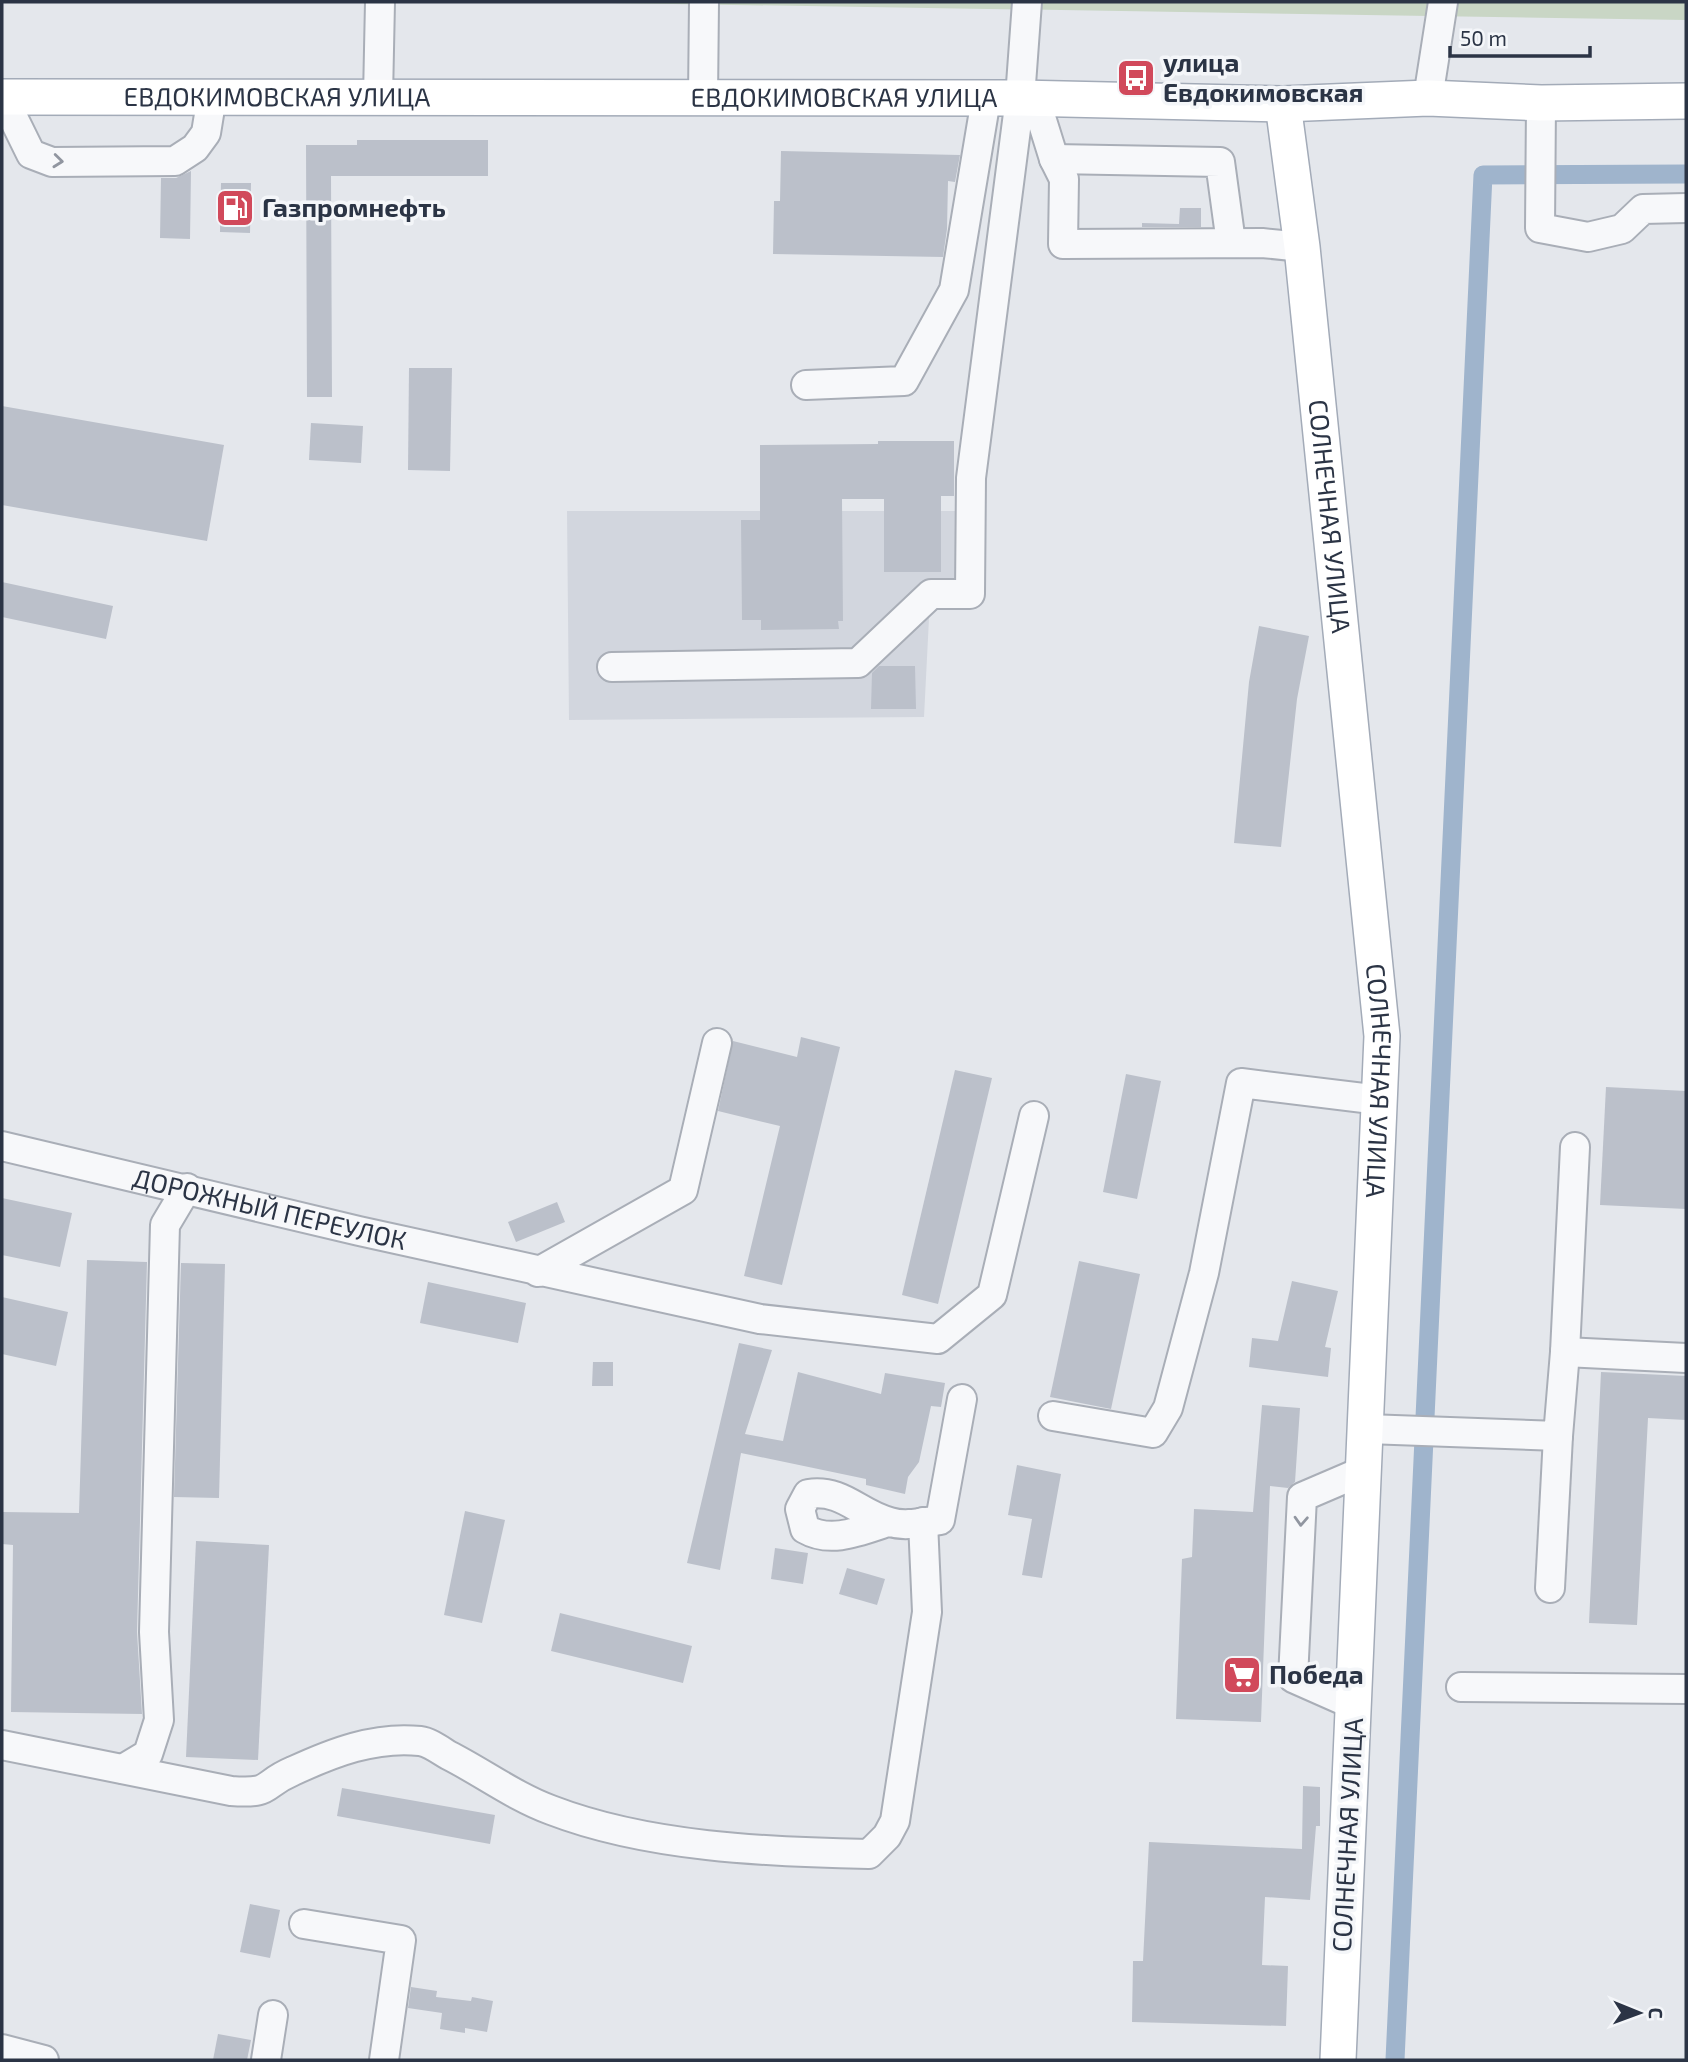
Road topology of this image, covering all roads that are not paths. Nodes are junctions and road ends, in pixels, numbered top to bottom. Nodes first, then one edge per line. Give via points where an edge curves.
1 (380, 2) edge
2 (704, 2) edge
3 (1027, 2) edge
4 (1443, 2) edge
5 (212, 96) junction
6 (2, 97) edge
7 (378, 97) junction
8 (703, 98) junction
9 (1014, 98) junction
10 (1428, 98) junction
11 (1686, 101) edge
12 (1541, 103) junction
13 (1283, 104) junction
14 (1054, 159) junction
15 (1686, 208) edge
16 (1231, 243) junction
17 (1302, 247) junction
18 (806, 386) dead end
19 (611, 667) dead end
20 (717, 1042) dead end
21 (1380, 1100) junction
22 (1034, 1116) dead end
23 (2, 1146) edge
24 (1575, 1147) dead end
25 (187, 1188) junction
26 (538, 1272) junction
27 (1565, 1352) junction
28 (1686, 1358) edge
29 (962, 1399) dead end
30 (1053, 1416) dead end
31 (1375, 1429) junction
32 (1558, 1436) junction
33 (1365, 1469) junction
34 (888, 1522) dead end
35 (923, 1522) junction
36 (1550, 1588) dead end
37 (1461, 1687) dead end
38 (1686, 1689) edge
39 (1354, 1705) junction
40 (2, 1745) edge
41 (123, 1769) junction
42 (304, 1924) dead end
43 (273, 2015) dead end
44 (9, 2054) edge
45 (44, 2060) edge
46 (266, 2060) edge
47 (384, 2060) edge
48 (1338, 2060) edge

1 - 7 street
2 - 8 street
3 - 9 street
4 - 10 street
5 - 6 main road, ЕВДОКИМОВСКАЯ УЛИЦА
6 -> 5 street via 31,154 52,162 132,164 175,161 195,148 206,133
5 - 7 main road, ЕВДОКИМОВСКАЯ УЛИЦА
7 - 8 main road, ЕВДОКИМОВСКАЯ УЛИЦА
8 - 9 main road, ЕВДОКИМОВСКАЯ УЛИЦА
9 - 13 main road, ЕВДОКИМОВСКАЯ УЛИЦА
9 - 14 street
9 - 18 street via 954,290 904,382
9 - 19 street via 971,478 970,594 931,594 858,663
10 - 12 main road, ЕВДОКИМОВСКАЯ УЛИЦА
10 - 13 main road, ЕВДОКИМОВСКАЯ УЛИЦА
11 - 12 main road, ЕВДОКИМОВСКАЯ УЛИЦА
12 - 15 street via 1540,228 1588,237 1622,229 1643,209
13 - 17 main road, СОЛНЕЧНАЯ УЛИЦА
14 - 16 street via 1220,162
14 - 16 street via 1064,179 1063,244
16 - 17 street
17 - 21 main road, СОЛНЕЧНАЯ УЛИЦА via 1382,1036
20 - 26 street via 683,1190
21 - 30 street via 1241,1083 1205,1273 1168,1408 1153,1433
21 - 31 main road, СОЛНЕЧНАЯ УЛИЦА
22 - 26 street, ДОРОЖНЫЙ ПЕРЕУЛОК via 992,1294 938,1339 760,1320
23 - 25 street, ДОРОЖНЫЙ ПЕРЕУЛОК
24 - 27 street
25 - 26 street, ДОРОЖНЫЙ ПЕРЕУЛОК
25 - 41 street via 165,1226 154,1632 159,1720 148,1754
27 - 28 street
27 - 32 street
29 - 35 street via 940,1520
31 - 32 street
31 - 33 main road, СОЛНЕЧНАЯ УЛИЦА
32 - 36 street
33 - 39 main road, СОЛНЕЧНАЯ УЛИЦА
33 -> 39 street via 1302,1497 1294,1641 1293,1678
34 - 35 street
35 - 41 street via 927,1612 895,1821 869,1854 649,1839 601,1829 547,1809 422,1741 375,1742 342,1750 289,1772 260,1793
37 - 38 street
39 - 48 main road, СОЛНЕЧНАЯ УЛИЦА
40 - 41 street
42 - 47 street via 401,1940
43 - 46 street
44 - 45 street

